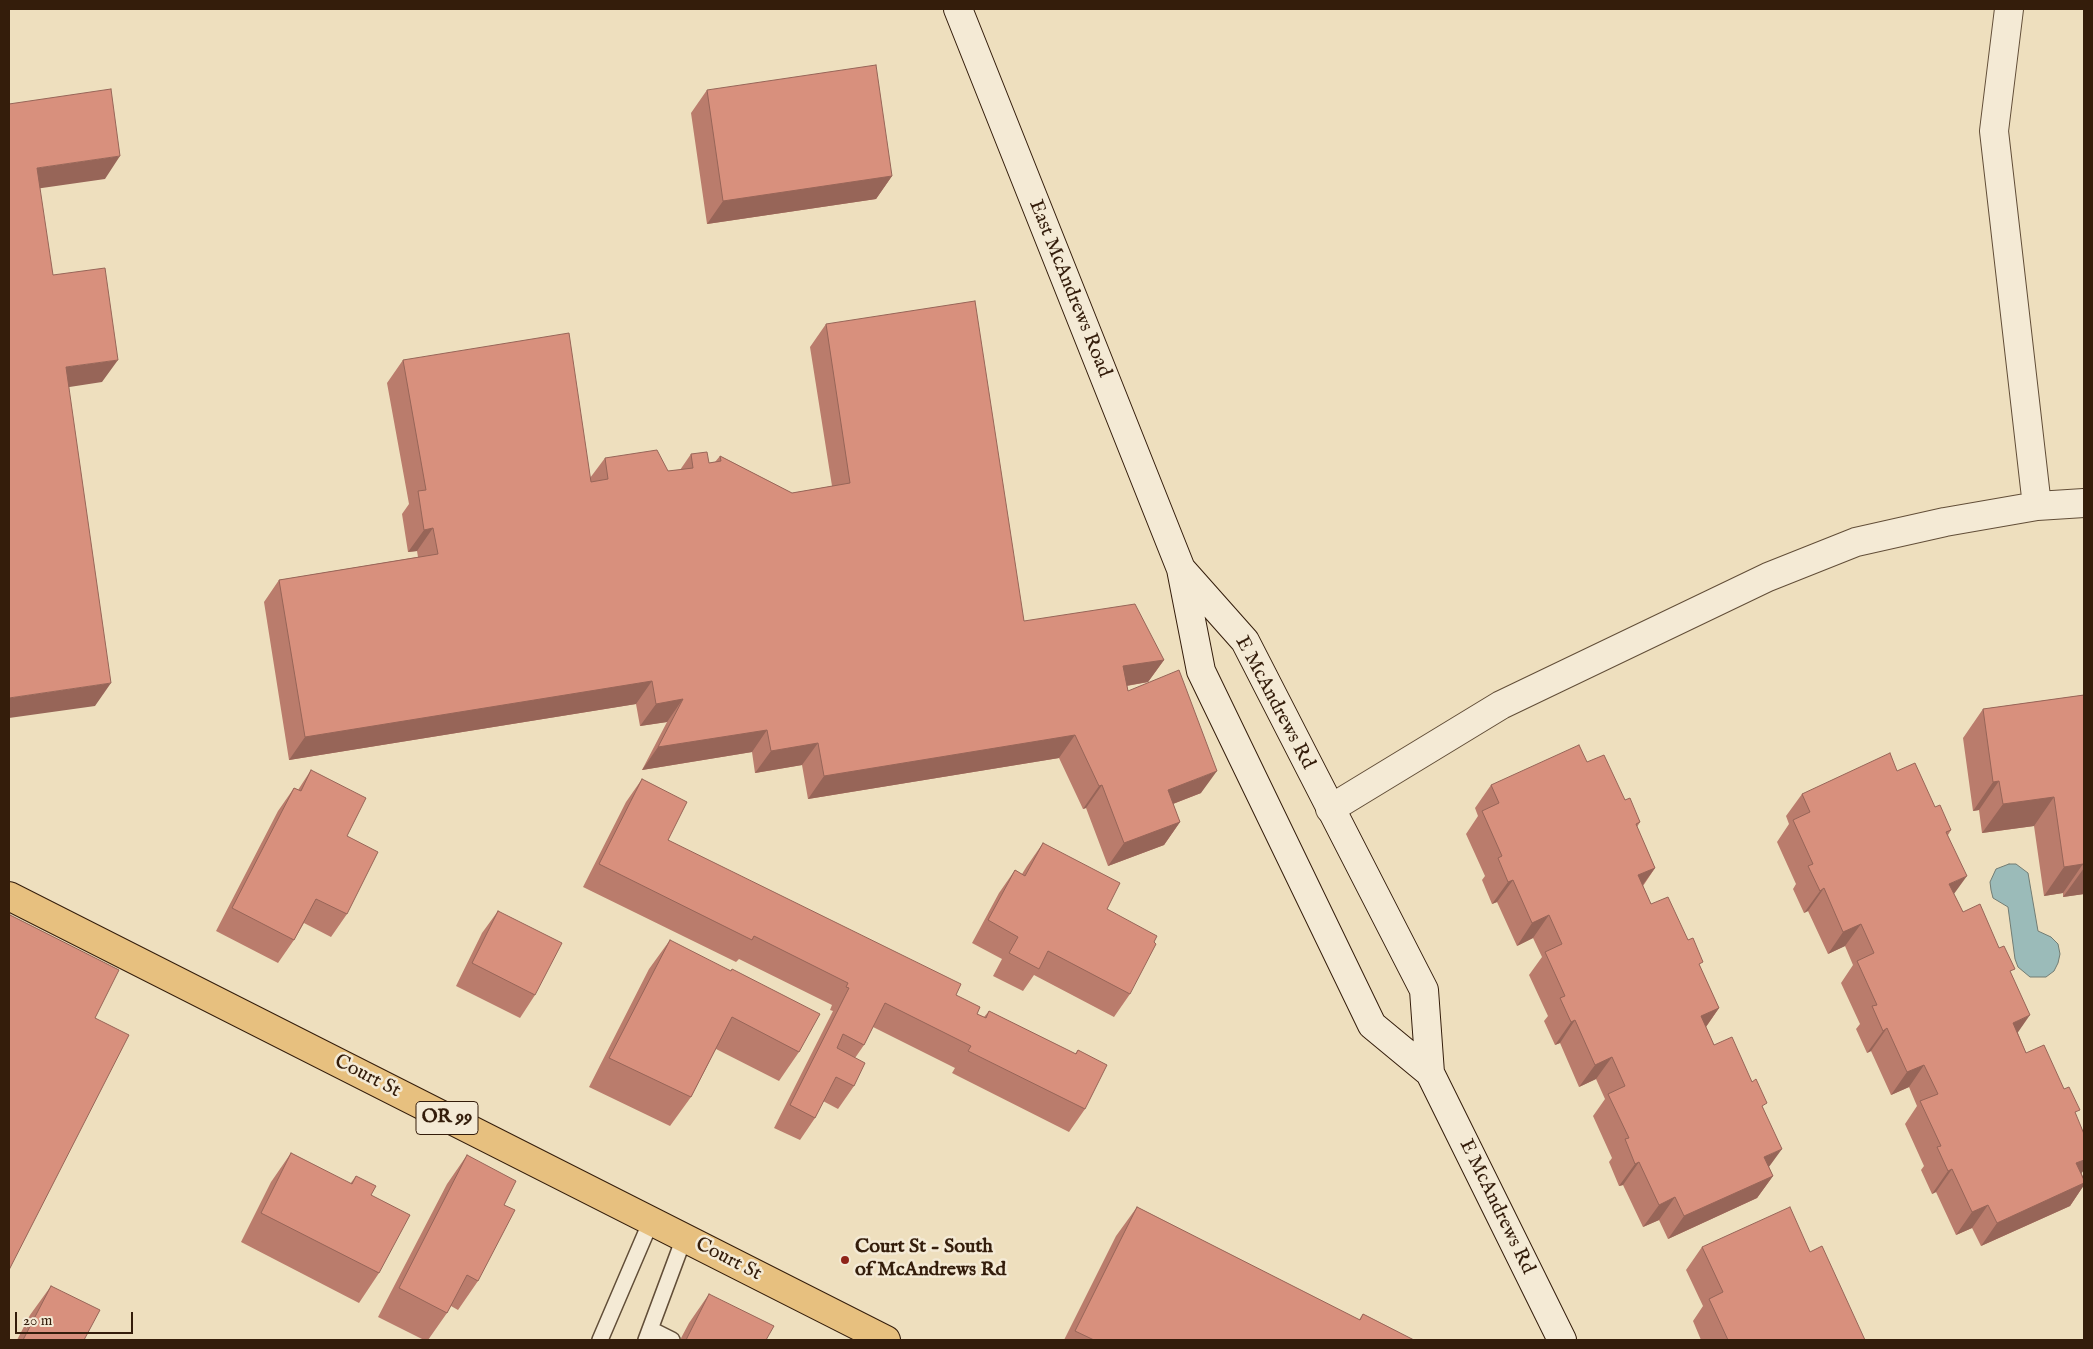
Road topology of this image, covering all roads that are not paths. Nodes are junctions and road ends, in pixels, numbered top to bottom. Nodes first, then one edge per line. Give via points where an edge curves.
1 (958, 9) edge
2 (2009, 9) edge
3 (2084, 503) edge
4 (2037, 506) junction
5 (1181, 569) junction
6 (1330, 809) junction
7 (9, 896) edge
8 (1430, 1073) junction
9 (651, 1221) junction
10 (684, 1238) junction
11 (648, 1335) edge
12 (600, 1340) edge
13 (672, 1340) edge
14 (886, 1340) edge
15 (1562, 1340) edge

1 - 5 main road, East McAndrews Road
2 - 4 main road via 1994,131
3 - 4 main road
4 - 6 main road via 1856,542 1768,577 1501,705
5 - 6 main road, E McAndrews Rd via 1245,641
5 - 8 main road, E McAndrews Rd via 1201,671 1372,1025
6 - 8 main road, E McAndrews Rd via 1424,990
7 - 9 main road, Court St / OR 99
8 - 15 main road, E McAndrews Rd
9 - 10 main road, Court St / OR 99
9 - 12 lane
10 - 11 lane
10 - 14 main road, Court St / OR 99
11 - 13 lane

